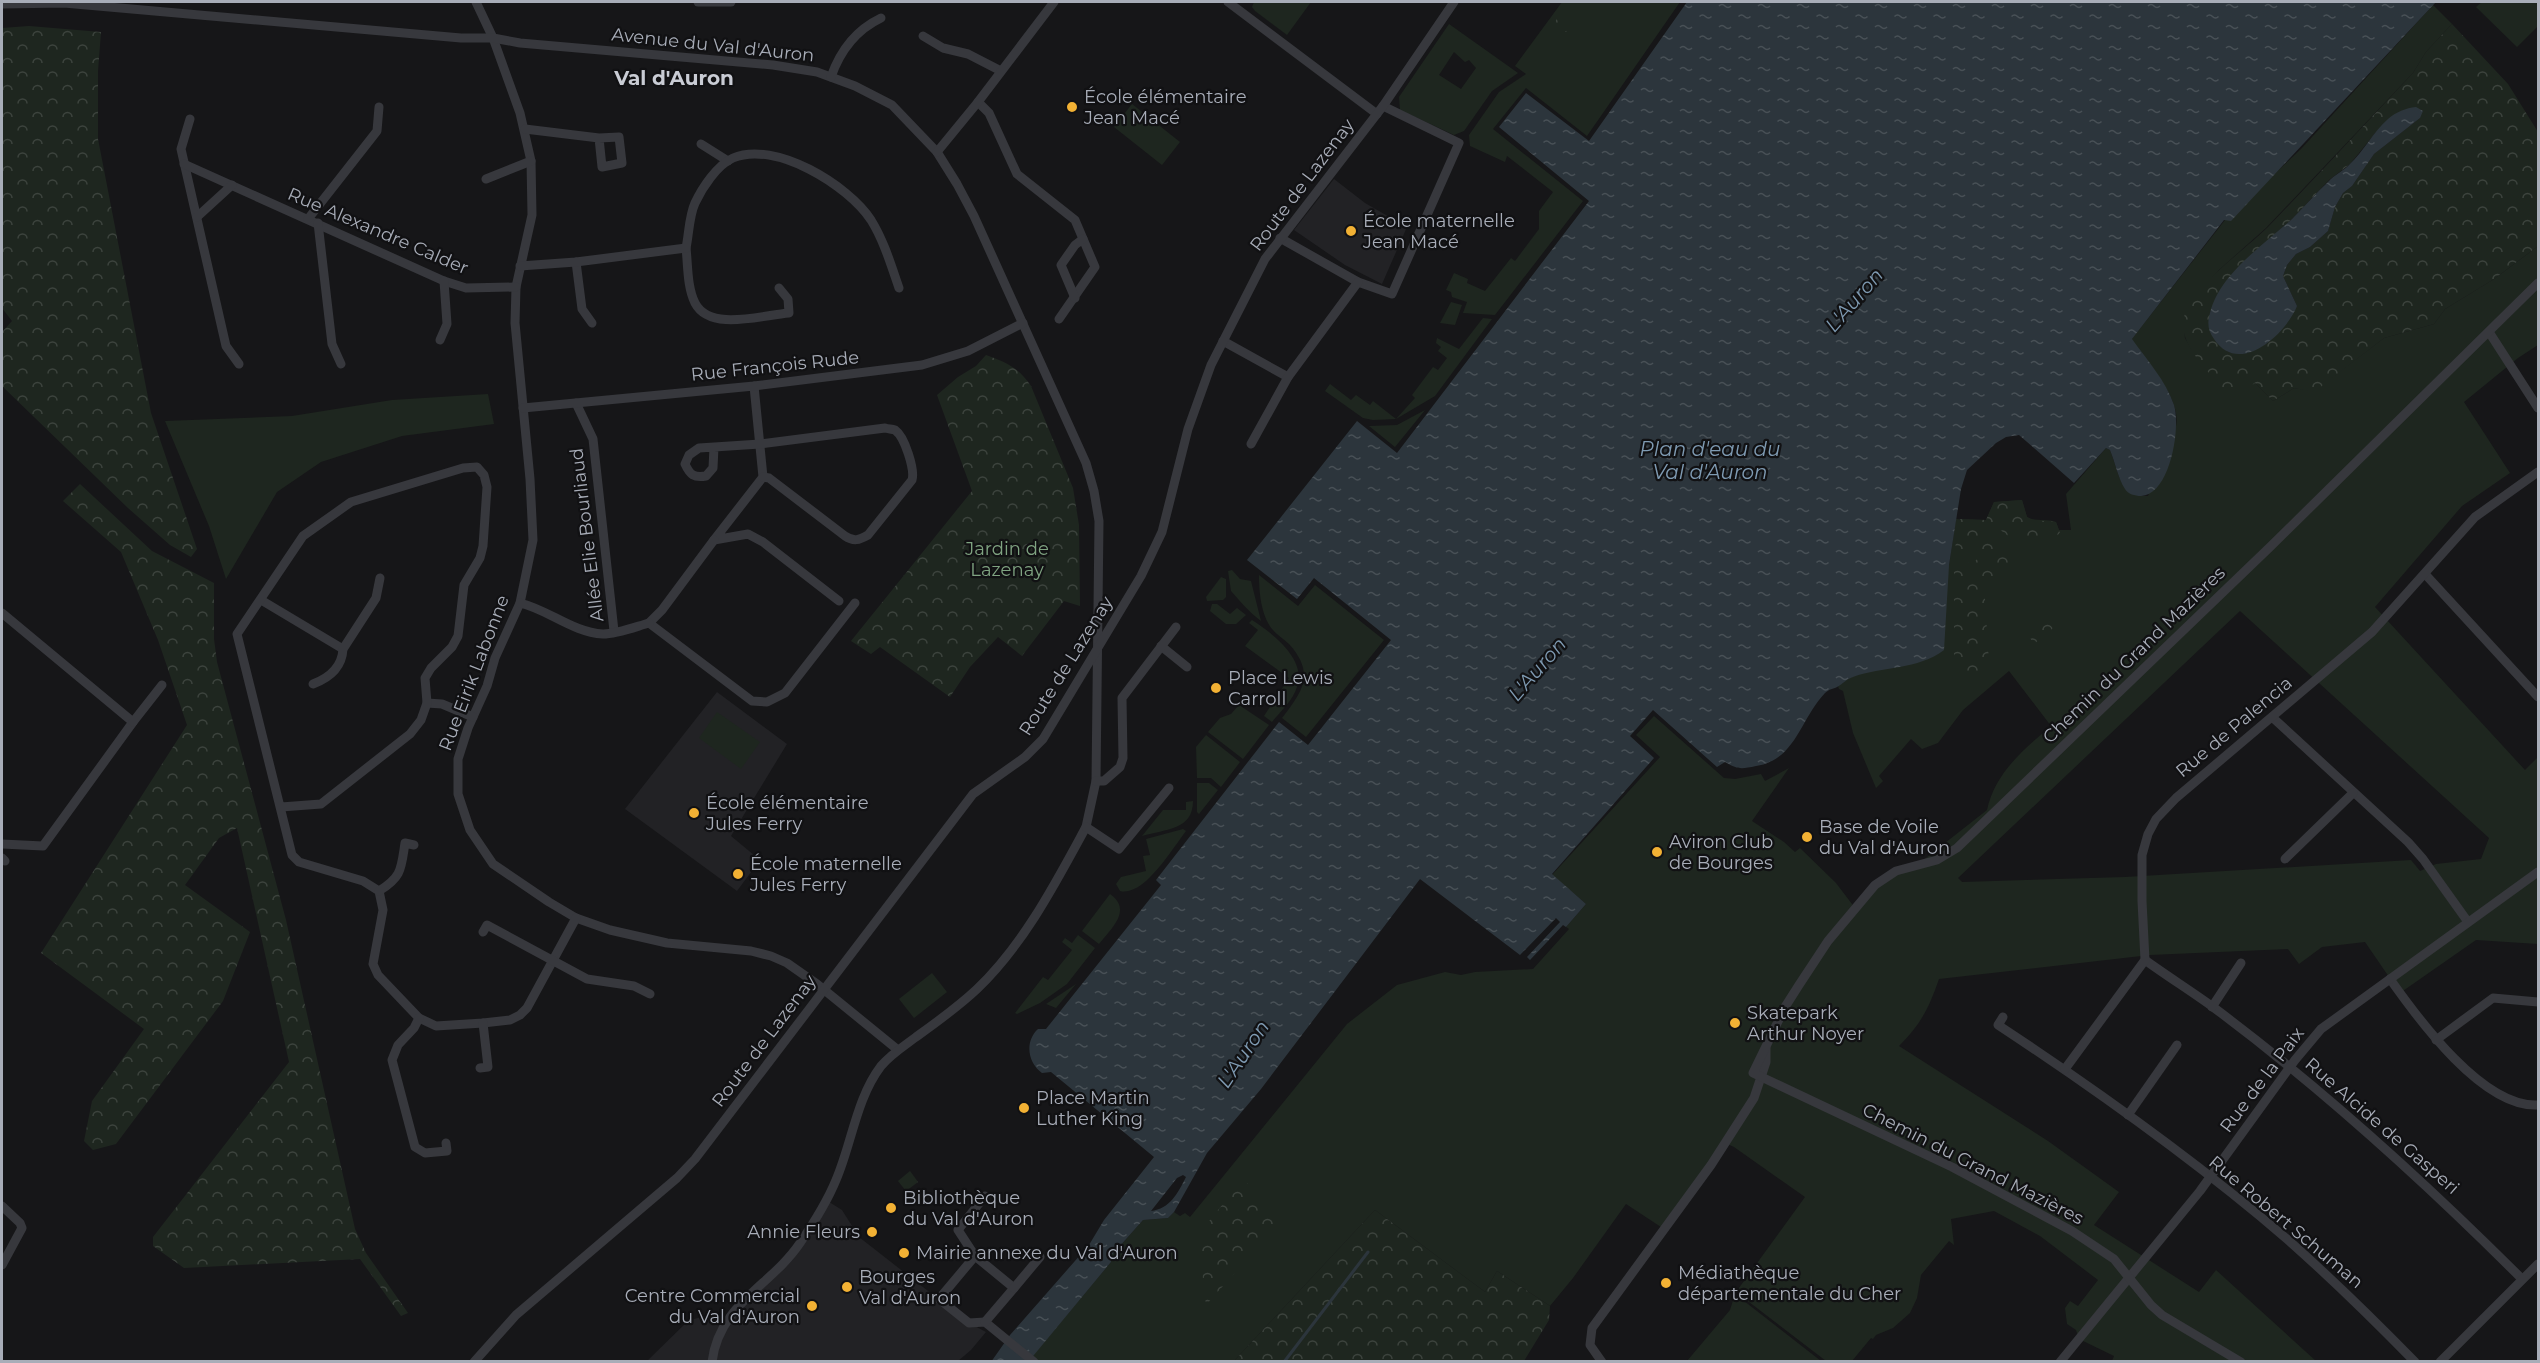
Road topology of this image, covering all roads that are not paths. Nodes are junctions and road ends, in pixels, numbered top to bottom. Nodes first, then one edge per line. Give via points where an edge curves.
1 (476, 2) edge
2 (698, 2) edge
3 (731, 2) edge
4 (1054, 2) edge
5 (1228, 2) edge
6 (1454, 2) edge
7 (2, 4) edge
8 (881, 18) dead end
9 (923, 36) dead end
10 (493, 38) junction
11 (1001, 71) junction
12 (831, 77) junction
13 (978, 102) junction
14 (1383, 106) junction
15 (379, 107) dead end
16 (1377, 114) junction
17 (190, 119) dead end
18 (525, 129) junction
19 (599, 138) dead end
20 (701, 144) dead end
21 (937, 152) junction
22 (531, 161) junction
23 (728, 161) junction
24 (184, 164) junction
25 (486, 179) dead end
26 (232, 185) junction
27 (196, 216) junction
28 (313, 221) junction
29 (1280, 238) junction
30 (1083, 239) junction
31 (686, 248) junction
32 (576, 262) junction
33 (520, 266) junction
34 (444, 281) junction
35 (1358, 282) junction
36 (2538, 283) edge
37 (516, 287) junction
38 (779, 288) dead end
39 (899, 288) dead end
40 (1075, 298) junction
41 (1059, 319) dead end
42 (592, 323) dead end
43 (1023, 323) junction
44 (2489, 332) junction
45 (440, 340) dead end
46 (1223, 341) junction
47 (239, 364) dead end
48 (340, 364) dead end
49 (1288, 377) junction
50 (754, 386) junction
51 (576, 403) junction
52 (523, 408) junction
53 (2538, 408) edge
54 (760, 444) junction
55 (1251, 444) dead end
56 (714, 447) dead end
57 (2538, 472) edge
58 (763, 477) junction
59 (714, 540) junction
60 (2425, 573) junction
61 (380, 578) dead end
62 (261, 600) junction
63 (839, 601) dead end
64 (520, 603) junction
65 (855, 603) dead end
66 (2, 613) edge
67 (649, 623) junction
68 (1176, 627) dead end
69 (614, 632) junction
70 (1161, 646) junction
71 (1098, 647) junction
72 (343, 649) junction
73 (1187, 667) dead end
74 (313, 684) dead end
75 (162, 685) dead end
76 (2538, 697) edge
77 (427, 703) junction
78 (473, 717) junction
79 (2272, 717) junction
80 (133, 722) junction
81 (1096, 781) junction
82 (1169, 788) dead end
83 (2353, 793) junction
84 (281, 807) junction
85 (1086, 827) junction
86 (2, 844) edge
87 (414, 845) dead end
88 (2285, 859) dead end
89 (2538, 872) edge
90 (379, 891) junction
91 (576, 918) junction
92 (2468, 922) junction
93 (483, 932) dead end
94 (553, 960) junction
95 (2145, 960) junction
96 (2241, 963) dead end
97 (2390, 979) junction
98 (824, 989) junction
99 (650, 994) dead end
100 (2538, 1002) edge
101 (2212, 1006) junction
102 (2003, 1017) dead end
103 (419, 1018) junction
104 (483, 1023) junction
105 (2436, 1040) junction
106 (2177, 1045) dead end
107 (898, 1050) junction
108 (480, 1068) dead end
109 (2289, 1068) junction
110 (2065, 1070) junction
111 (1762, 1077) junction
112 (2538, 1105) edge
113 (2128, 1114) junction
114 (447, 1143) dead end
115 (2211, 1177) junction
116 (985, 1196) dead end
117 (2, 1206) edge
118 (975, 1256) junction
119 (1040, 1257) dead end
120 (2, 1264) edge
121 (2538, 1264) edge
122 (2130, 1279) junction
123 (2522, 1279) junction
124 (1014, 1288) junction
125 (988, 1324) junction
126 (474, 1362) edge
127 (712, 1362) edge
128 (1034, 1362) edge
129 (1602, 1362) edge
130 (2060, 1362) edge
131 (2241, 1362) edge
132 (2415, 1362) edge
133 (2439, 1362) edge

1 - 10 street, Rue Eirik Labonne
2 - 3 street
4 - 11 street
5 - 16 street
6 - 14 street, Route de Lazenay
7 - 10 street, Avenue du Val d'Auron via 64,3
8 - 12 street via 864,26 843,50
9 - 11 street
10 - 12 street, Avenue du Val d'Auron via 773,65
10 - 18 street, Rue Eirik Labonne
11 - 13 street
12 - 21 street, Avenue du Val d'Auron via 892,105
13 - 21 street
13 - 30 street via 989,113 1017,174 1075,220
14 - 16 street, Route de Lazenay
14 - 35 street via 1459,143 1392,294
15 - 28 street via 377,131
16 - 29 street, Route de Lazenay
17 - 24 street via 181,148
18 - 19 street
18 - 22 street, Rue Eirik Labonne
20 - 23 street
21 - 43 street, Avenue du Val d'Auron via 974,216
22 - 25 street
22 - 33 street, Rue Eirik Labonne via 532,215
23 - 31 street via 713,175 694,204
23 - 39 street via 758,154 782,159 820,174 840,187 870,219 884,244
24 - 26 street, Rue Alexandre Calder
24 - 27 street
26 - 27 street
26 - 28 street, Rue Alexandre Calder
27 - 47 street via 226,346
28 - 34 street, Rue Alexandre Calder
28 - 48 street via 332,344
29 - 35 street
29 - 46 street, Route de Lazenay
30 - 40 street via 1095,267
30 - 40 street via 1061,266
31 - 32 street
31 - 38 street via 690,288 695,303 707,316 722,321 789,313 788,299
32 - 33 street
32 - 42 street via 582,309
33 - 37 street, Rue Eirik Labonne
34 - 37 street, Rue Alexandre Calder via 466,288
34 - 45 street via 447,324
35 - 49 street
36 - 44 street, Chemin du Grand Mazières
37 - 52 street, Rue Eirik Labonne via 515,323
40 - 41 street
43 - 50 street, Rue François Rude via 968,351 922,365
43 - 71 street, Avenue du Val d'Auron via 1086,463 1094,491 1099,529
44 - 53 street
44 - 111 street, Chemin du Grand Mazières via 1957,848 1937,860 1896,871 1875,885 1819,954 1785,1006 1753,1072
46 - 49 street
46 - 71 street, Route de Lazenay via 1188,429 1162,532 1141,576
49 - 55 street
50 - 51 street, Rue François Rude
50 - 54 street
51 - 52 street, Rue François Rude
51 - 69 street, Allée Elie Bourliaud via 593,439
52 - 64 street, Rue Eirik Labonne via 533,540
54 - 56 street
54 - 58 street
54 - 58 street via 885,428 899,435 914,472 912,480 868,535 859,540 845,536
57 - 60 street, Rue de Palencia via 2475,517
58 - 59 street
59 - 63 street via 748,534
59 - 67 street
60 - 76 street
60 - 79 street, Rue de Palencia via 2372,632
61 - 72 street via 376,598
62 - 72 street
62 - 77 street via 303,536 351,502 477,467 487,487 483,546 464,585 458,636 425,678
62 - 84 street via 237,634
64 - 69 street via 574,628
64 - 78 street, Rue Eirik Labonne
65 - 67 street via 785,693 767,702 752,701
66 - 80 street
67 - 69 street
68 - 70 street
70 - 73 street
70 - 81 street via 1122,698 1120,767 1104,781
71 - 81 street, Avenue du Val d'Auron
71 - 98 street, Route de Lazenay via 1043,738 1025,758 973,794
72 - 74 street via 342,658 328,678
75 - 80 street
77 - 78 street via 441,704
77 - 84 street via 410,734 321,804
78 - 91 street, Rue Eirik Labonne via 458,759 458,794 470,830 494,864
79 - 83 street
79 - 95 street, Rue de Palencia via 2165,808 2148,834 2142,855
80 - 86 street via 43,846
81 - 85 street, Avenue du Val d'Auron
82 - 85 street via 1119,849
83 - 88 street
83 - 92 street via 2415,850
84 - 90 street via 292,855 299,862 363,881
85 - 107 street, Avenue du Val d'Auron via 1045,900 993,972 954,1009
87 - 90 street via 405,843 395,881
89 - 92 street, Rue de la Paix
90 - 103 street via 382,910 373,964 378,975
91 - 94 street
91 - 98 street, Rue Eirik Labonne via 667,944 771,956 788,963
92 - 97 street, Rue de la Paix
93 - 94 street via 487,925
94 - 99 street via 587,979 634,986
94 - 104 street via 528,1008 510,1020
95 - 101 street, Rue Alcide de Gasperi
95 - 110 street
96 - 101 street
97 - 105 street
97 - 109 street, Rue de la Paix via 2328,1024
98 - 107 street, Rue Eirik Labonne
98 - 126 street, Route de Lazenay via 677,1178 516,1315
100 - 105 street via 2493,998
101 - 109 street, Rue Alcide de Gasperi
102 - 110 street, Rue Robert Schuman via 1998,1025
103 - 104 street via 436,1026
103 - 114 street via 398,1045 392,1060 415,1147 425,1153 447,1150
104 - 108 street via 488,1067
105 - 112 street via 2496,1092
106 - 113 street
107 - 127 street, Avenue du Val d'Auron via 869,1084 836,1180 821,1209 799,1245 739,1304 724,1326
109 - 115 street, Rue de la Paix
109 - 123 street, Rue Alcide de Gasperi via 2451,1208
110 - 113 street, Rue Robert Schuman
111 - 122 street, Chemin du Grand Mazières via 1952,1167 2072,1231 2106,1252
111 - 129 street, Chemin du Grand Mazières via 1754,1098 1725,1143 1592,1328 1590,1345
113 - 115 street, Rue Robert Schuman
115 - 122 street, Rue de la Paix
115 - 132 street, Rue Robert Schuman via 2286,1239
116 - 118 street via 958,1230
117 - 120 street via 22,1228
118 - 124 street
118 - 125 street via 939,1299 969,1323
119 - 124 street
121 - 123 street
122 - 130 street, Rue de la Paix
122 - 131 street, Chemin du Grand Mazières via 2162,1315
123 - 133 street
124 - 125 street
125 - 128 street

